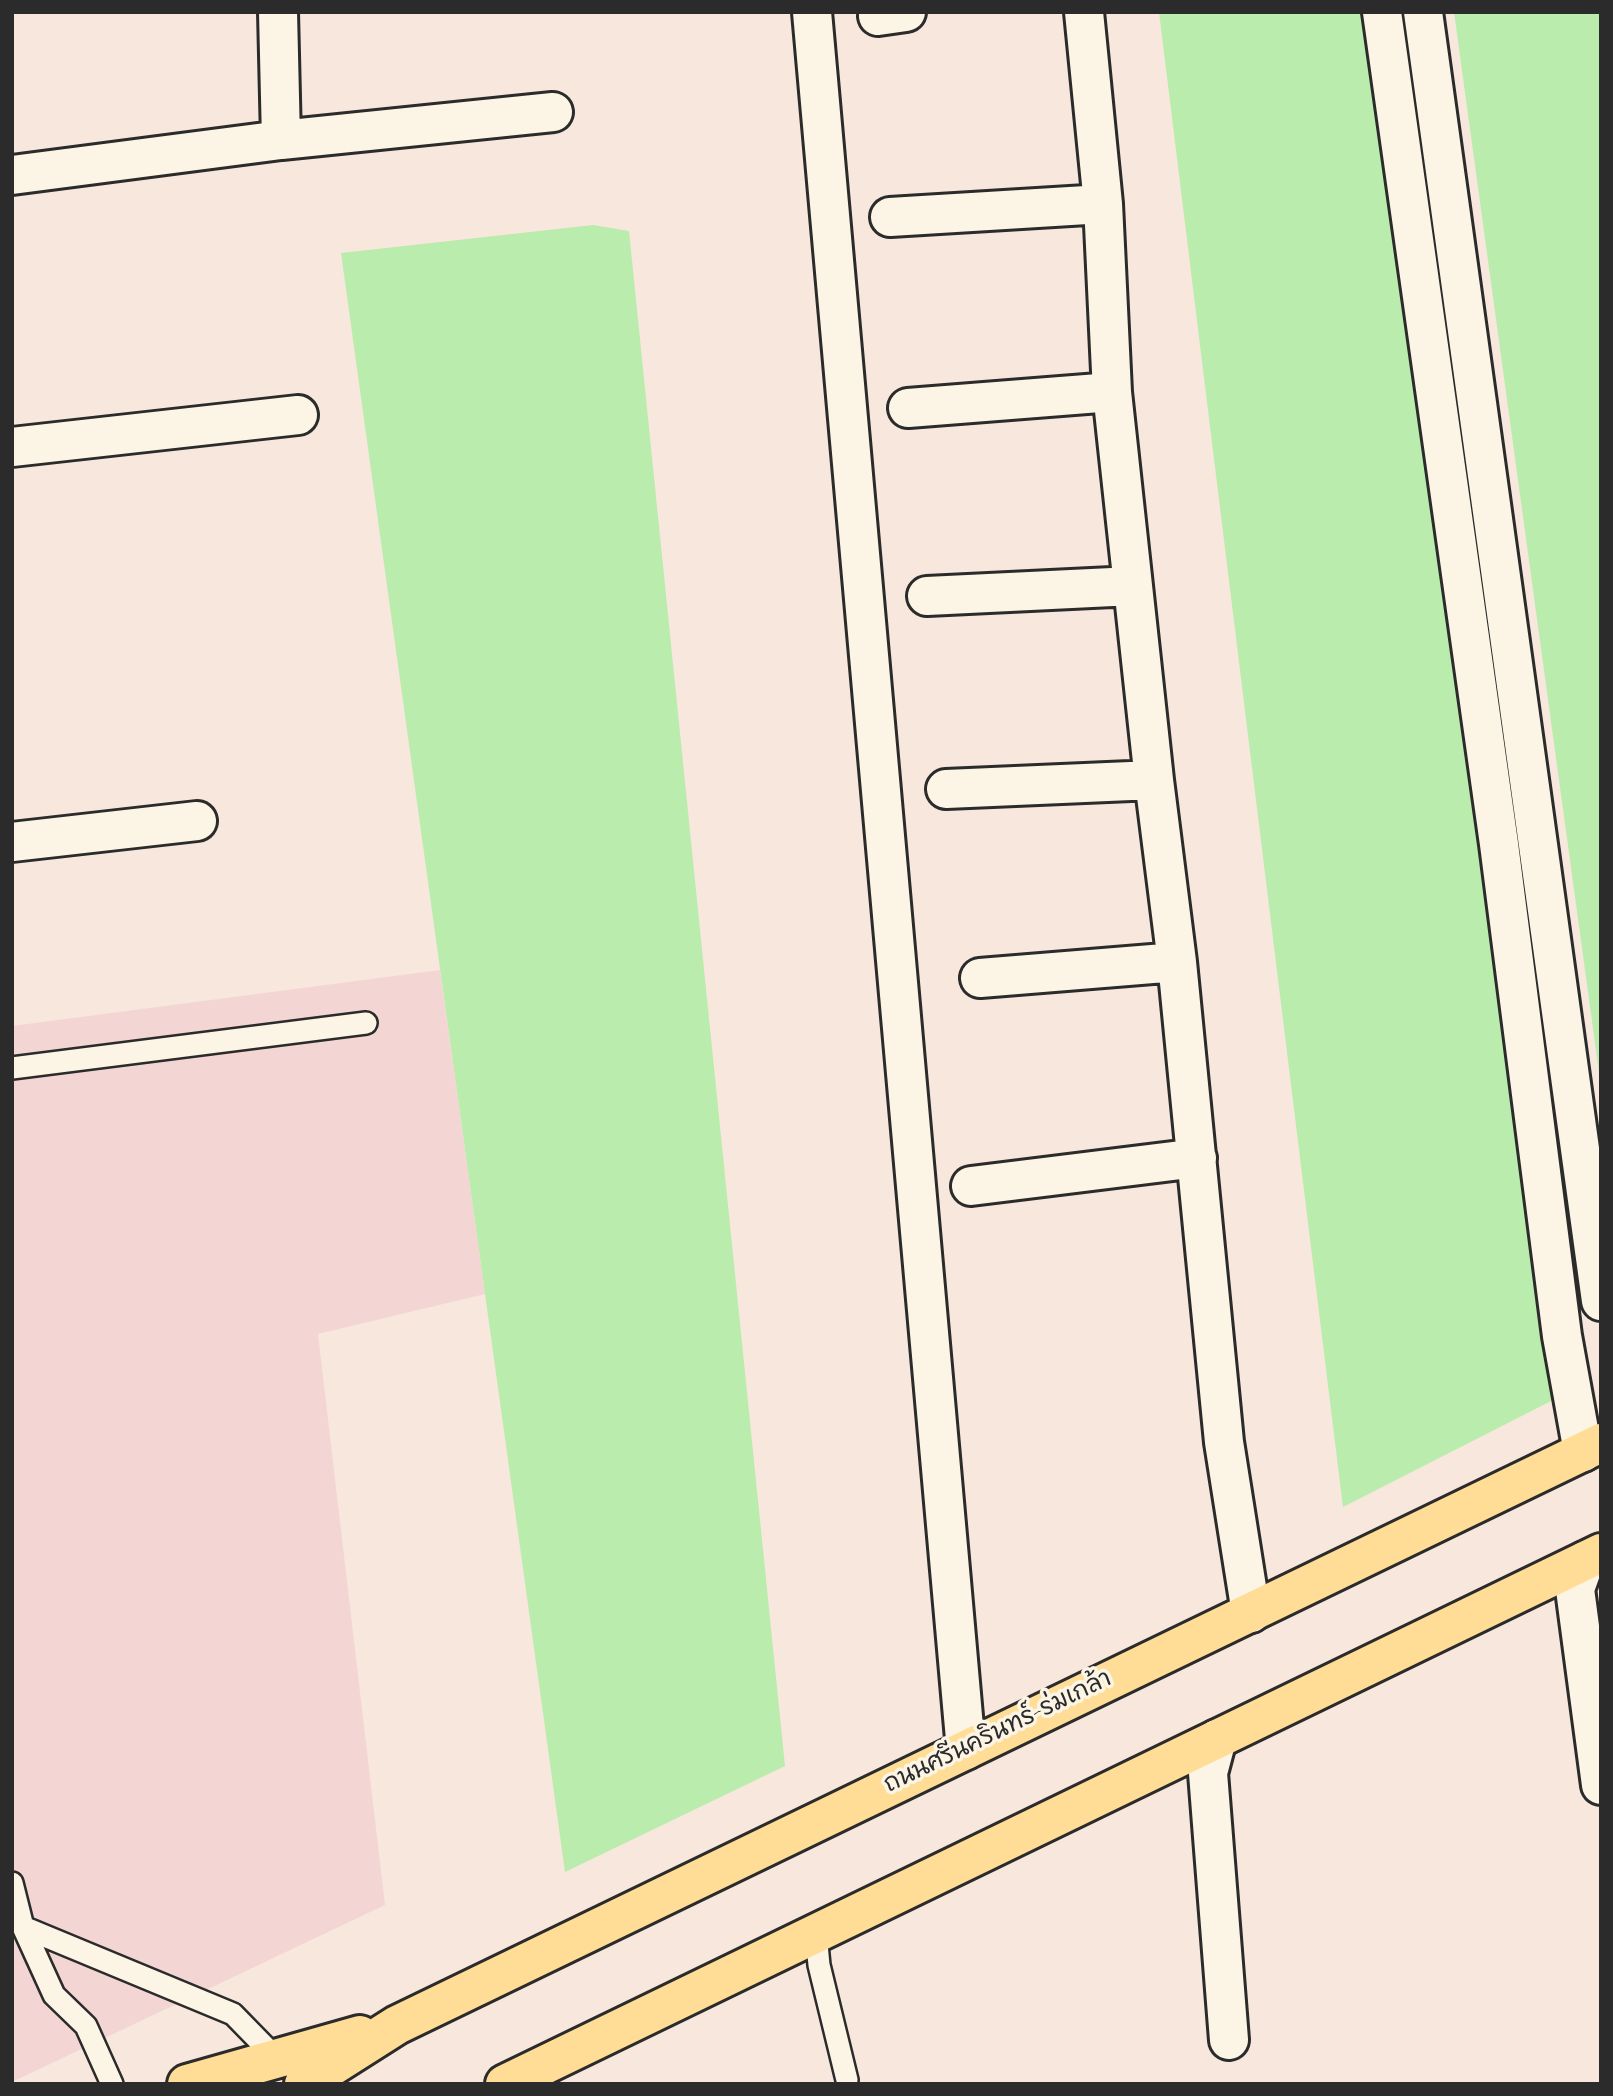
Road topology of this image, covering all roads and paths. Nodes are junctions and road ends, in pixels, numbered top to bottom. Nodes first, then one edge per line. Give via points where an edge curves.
1 (278, 12) edge
2 (812, 12) edge
3 (1084, 12) edge
4 (1382, 12) edge
5 (1423, 12) edge
6 (553, 112) dead end
7 (281, 140) junction
8 (12, 175) edge
9 (1103, 204) junction
10 (890, 217) dead end
11 (1112, 392) junction
12 (908, 408) dead end
13 (298, 415) dead end
14 (12, 447) edge
15 (1133, 586) junction
16 (927, 596) dead end
17 (1154, 780) junction
18 (946, 789) dead end
19 (197, 821) dead end
20 (12, 842) edge
21 (1177, 962) junction
22 (980, 978) dead end
23 (366, 1023) dead end
24 (12, 1068) edge
25 (1197, 1158) junction
26 (971, 1186) dead end
27 (1601, 1301) edge
28 (1592, 1448) edge
29 (1593, 1557) edge
30 (1251, 1613) junction
31 (1217, 1739) junction
32 (966, 1750) junction
33 (1601, 1785) edge
34 (12, 1883) edge
35 (23, 1927) junction
36 (816, 1934) junction
37 (397, 2025) junction
38 (613, 2031) junction
39 (1229, 2040) dead end
40 (276, 2058) junction
41 (847, 2080) dead end
42 (112, 2084) edge
43 (187, 2084) edge
44 (304, 2084) edge
45 (505, 2084) edge
46 (532, 2084) edge

1 - 7 street
2 - 32 street
3 - 9 street
4 - 28 street via 1499,844 1562,1336
5 - 27 street
6 - 7 street
7 - 8 street
9 - 10 street
9 - 11 street
11 - 12 street
11 - 15 street
13 - 14 street
15 - 16 street
15 - 17 street
17 - 18 street
17 - 21 street
19 - 20 street
21 - 22 street
21 - 25 street
23 - 24 lane
25 - 26 street
25 - 30 street via 1224,1442
28 - 30 main road, ถนนศรีนครินทร์-ร่มเกล้า
29 - 31 main road
29 - 33 street via 1575,1589
30 - 32 main road, ถนนศรีนครินทร์-ร่มเกล้า
31 - 36 main road
31 - 39 street via 1208,1773
32 - 37 main road, ถนนศรีนครินทร์-ร่มเกล้า
34 - 35 lane
35 - 40 lane via 233,2014
35 - 42 lane via 54,1994 86,2026
36 - 38 main road
36 - 41 lane via 819,1965
37 - 40 main road, ถนนศรีนครินทร์-ร่มเกล้า
37 - 44 main road, ถนนศรีนครินทร์-ร่มเกล้า
38 - 45 main road
38 - 46 main road
40 - 43 main road, ถนนศรีนครินทร์-ร่มเกล้า

